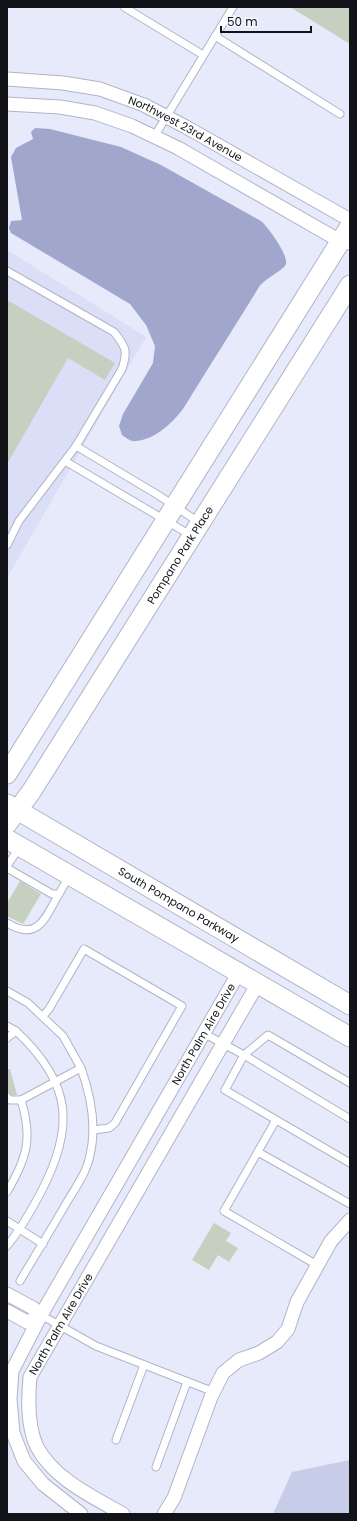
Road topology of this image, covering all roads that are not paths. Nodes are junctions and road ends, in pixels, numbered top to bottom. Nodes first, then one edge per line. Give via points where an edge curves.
1 (124, 7) edge
2 (233, 7) edge
3 (215, 36) junction
4 (203, 55) junction
5 (7, 80) edge
6 (7, 104) edge
7 (340, 114) dead end
8 (166, 117) junction
9 (154, 137) junction
10 (350, 220) edge
11 (347, 237) edge
12 (7, 270) edge
13 (350, 285) edge
14 (76, 446) junction
15 (65, 461) junction
16 (169, 514) junction
17 (196, 530) junction
18 (7, 545) edge
19 (7, 774) edge
20 (10, 813) edge
21 (13, 843) edge
22 (7, 867) edge
23 (69, 876) junction
24 (59, 894) junction
25 (7, 923) edge
26 (238, 974) junction
27 (257, 985) junction
28 (7, 991) edge
29 (350, 1005) edge
30 (43, 1016) junction
31 (7, 1026) edge
32 (16, 1031) junction
33 (205, 1034) junction
34 (350, 1037) edge
35 (7, 1038) edge
36 (223, 1044) junction
37 (244, 1055) junction
38 (81, 1068) junction
39 (54, 1081) junction
40 (350, 1082) edge
41 (7, 1097) edge
42 (21, 1100) junction
43 (157, 1116) junction
44 (350, 1119) edge
45 (276, 1120) junction
46 (176, 1125) junction
47 (93, 1130) junction
48 (258, 1152) junction
49 (350, 1163) edge
50 (7, 1192) edge
51 (350, 1204) edge
52 (103, 1210) junction
53 (121, 1219) junction
54 (350, 1220) edge
55 (7, 1221) edge
56 (20, 1230) junction
57 (43, 1244) junction
58 (7, 1246) edge
59 (317, 1265) junction
60 (20, 1281) dead end
61 (7, 1294) edge
62 (7, 1311) edge
63 (41, 1315) junction
64 (59, 1325) junction
65 (144, 1365) junction
66 (187, 1382) junction
67 (214, 1392) junction
68 (116, 1440) dead end
69 (156, 1467) dead end
70 (81, 1514) edge
71 (123, 1514) edge
72 (164, 1514) edge

1 - 4 lane
2 - 3 lane
3 - 4 lane
3 - 7 lane
4 - 8 lane
5 - 8 street, Northwest 23rd Avenue via 62,83 100,89 144,105
6 - 9 street, Northwest 23rd Avenue via 60,107 95,113
8 - 9 lane
8 - 10 street, Northwest 23rd Avenue
9 - 11 street, Northwest 23rd Avenue
11 - 16 street
12 - 14 lane via 114,332 125,346 126,356 122,369
13 - 17 street, Pompano Park Place
14 - 15 lane
14 - 16 lane via 158,495
15 - 16 lane
15 - 18 lane via 19,521
16 - 17 lane
16 - 17 lane
16 - 19 street
17 - 20 street, Pompano Park Place via 31,792
20 - 29 street, South Pompano Parkway
21 - 22 lane
21 - 23 street
22 - 24 lane via 52,894
23 - 24 lane
23 - 26 street
24 - 25 lane via 36,928 26,931
26 - 27 street
26 - 33 street, North Palm Aire Drive
27 - 34 street
27 - 36 street, North Palm Aire Drive
28 - 30 lane via 28,1003
30 - 38 lane via 63,1036
30 - 47 lane via 50,1009 84,949 182,1006 115,1123 109,1128
31 - 32 lane
32 - 35 lane
32 - 39 lane via 43,1059
33 - 36 lane
33 - 43 street, North Palm Aire Drive
36 - 37 lane
36 - 46 street, North Palm Aire Drive
37 - 40 lane via 268,1035
37 - 44 lane
37 - 45 lane via 225,1090
38 - 39 lane
38 - 47 lane via 89,1094
39 - 42 lane via 45,1089
39 - 56 lane via 64,1108 60,1150 50,1176
41 - 42 lane via 10,1100
42 - 50 lane via 27,1124 28,1144 20,1170
43 - 46 street
43 - 52 street, North Palm Aire Drive
45 - 48 lane
45 - 49 lane
46 - 53 street, North Palm Aire Drive
47 - 57 lane via 90,1157 81,1178
48 - 51 lane
48 - 59 lane via 224,1211
52 - 53 street
52 - 63 street, North Palm Aire Drive
53 - 64 street, North Palm Aire Drive
54 - 59 street via 331,1241
55 - 56 lane
56 - 57 lane
56 - 58 lane
57 - 60 lane
59 - 67 street via 297,1302 288,1329 277,1342 260,1353 239,1360 223,1373
61 - 63 street
62 - 63 street via 27,1322
63 - 64 lane
63 - 70 street, North Palm Aire Drive via 12,1371 10,1399 13,1433 24,1460 43,1484
64 - 65 lane via 96,1346
64 - 71 street, North Palm Aire Drive via 30,1377 28,1400 31,1426 37,1446 55,1470 84,1492
65 - 66 lane
65 - 68 lane
66 - 67 lane
66 - 69 lane
67 - 72 street via 174,1498

